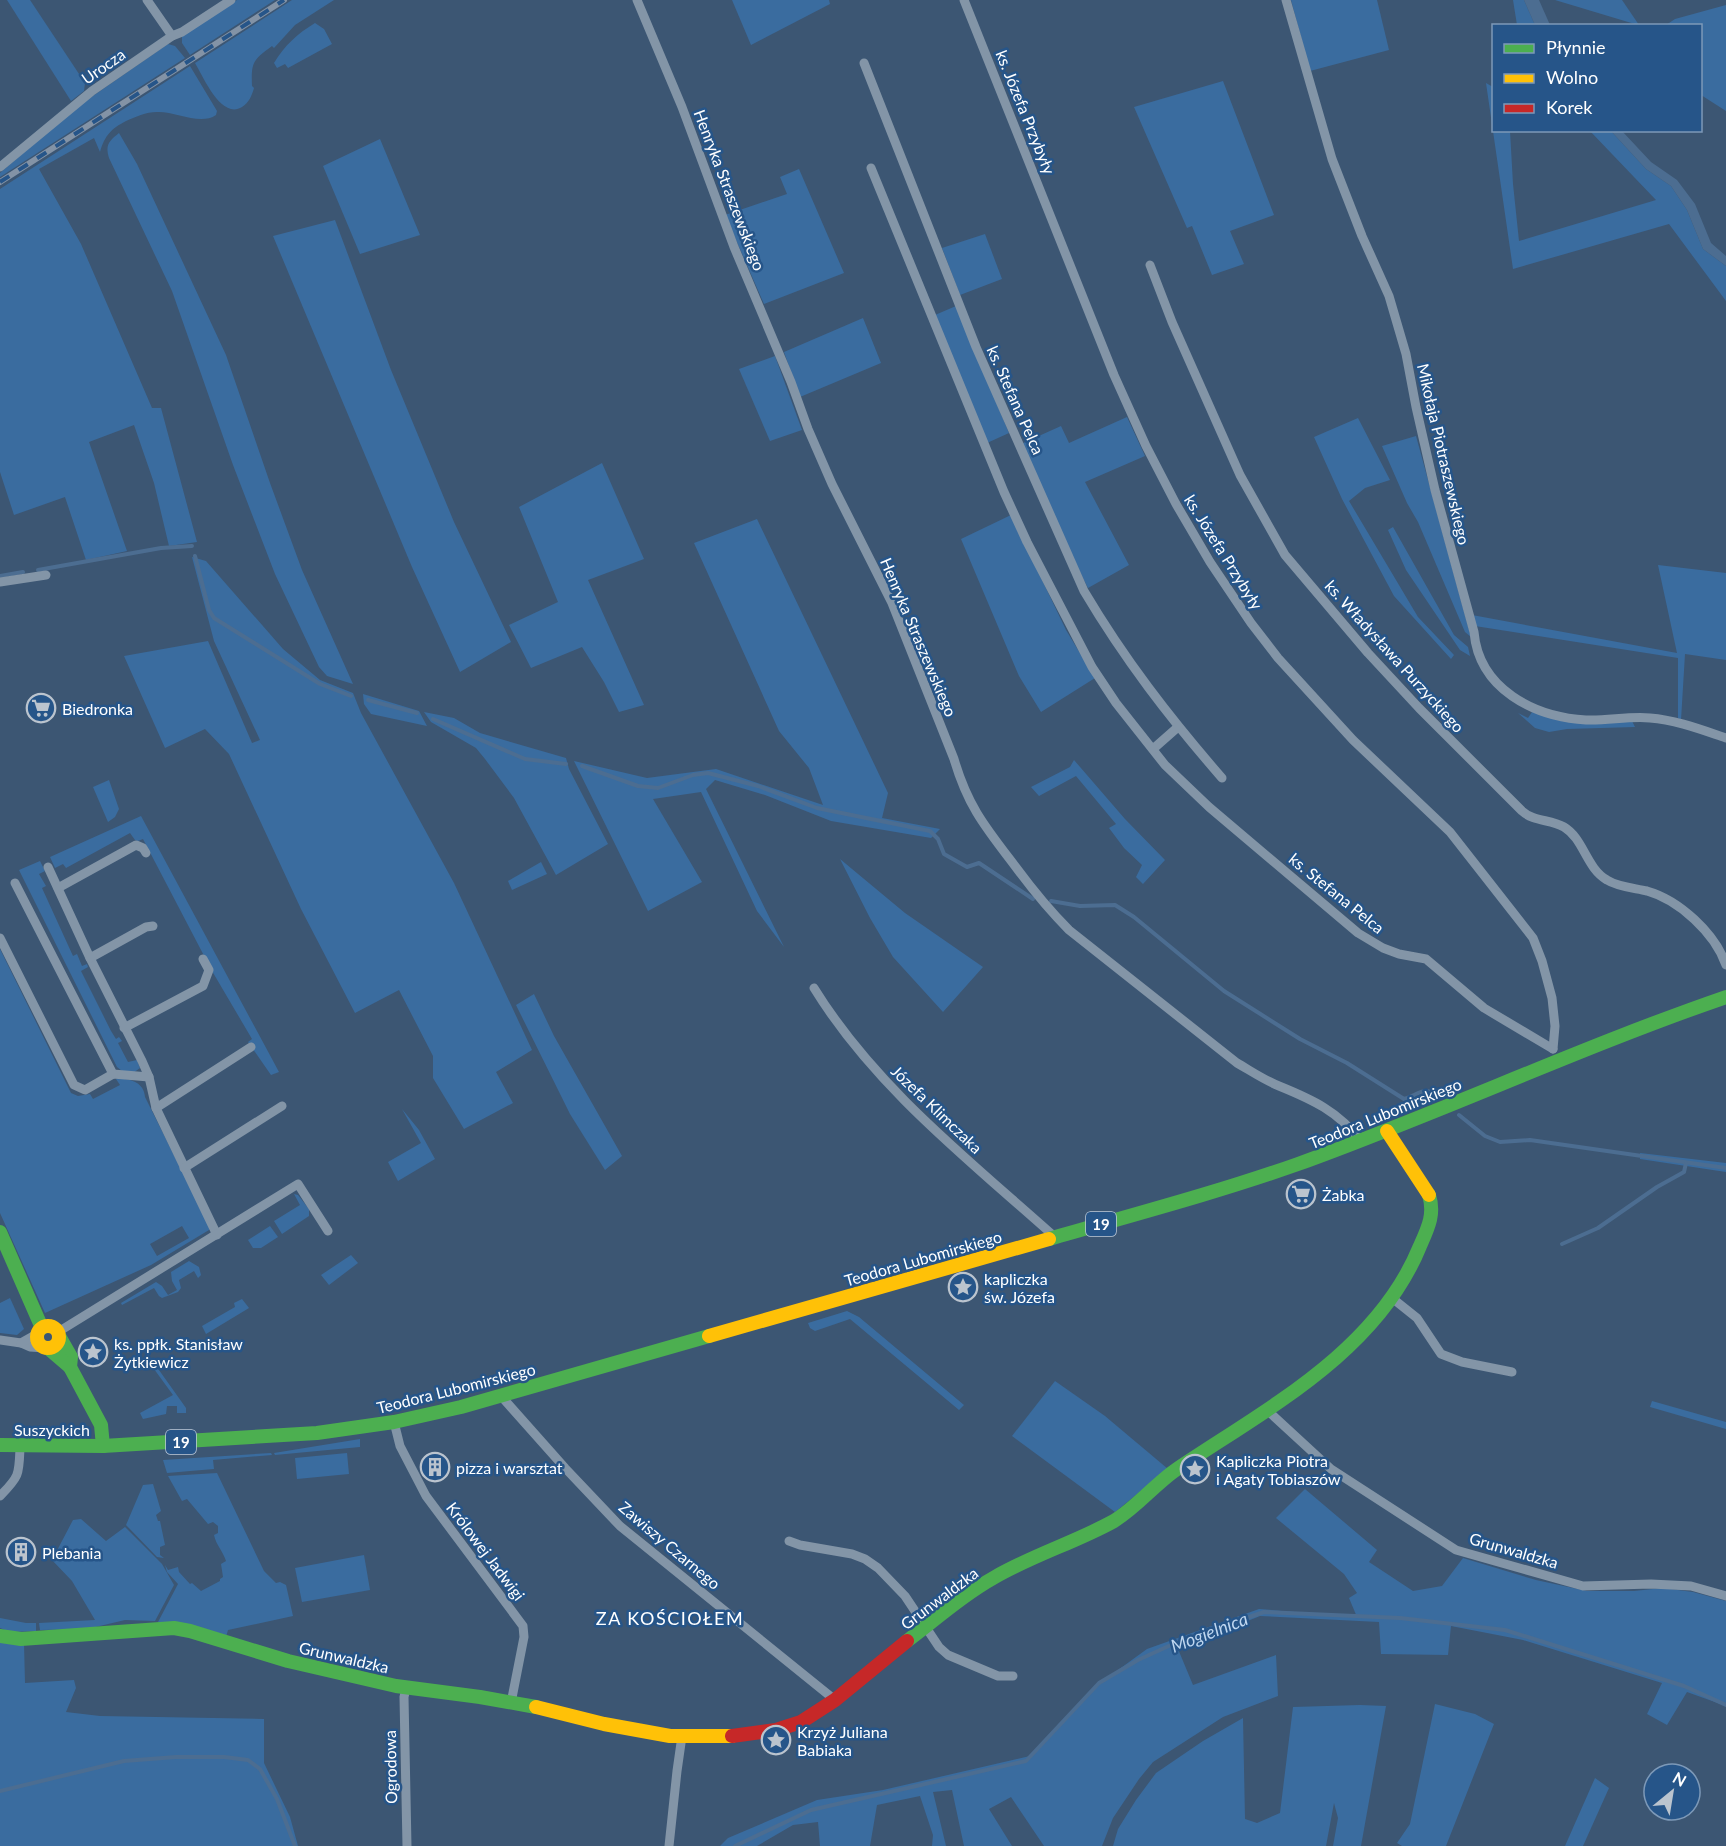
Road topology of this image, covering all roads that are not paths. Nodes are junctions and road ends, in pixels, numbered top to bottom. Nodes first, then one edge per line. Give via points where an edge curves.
1 (147, 0) edge
2 (231, 0) edge
3 (637, 0) edge
4 (964, 0) edge
5 (1286, 0) edge
6 (172, 36) junction
7 (864, 63) dead end
8 (0, 167) edge
9 (871, 168) dead end
10 (1150, 266) dead end
11 (46, 575) dead end
12 (0, 582) edge
13 (1178, 727) junction
14 (1726, 738) edge
15 (1153, 749) junction
16 (1222, 778) dead end
17 (146, 853) dead end
18 (48, 867) dead end
19 (15, 882) dead end
20 (58, 888) junction
21 (153, 926) dead end
22 (0, 938) edge
23 (90, 958) junction
24 (203, 959) dead end
25 (1726, 965) edge
26 (814, 988) dead end
27 (1726, 997) edge
28 (124, 1028) junction
29 (251, 1047) dead end
30 (1555, 1055) junction
31 (113, 1074) junction
32 (148, 1077) junction
33 (282, 1106) dead end
34 (156, 1108) junction
35 (1387, 1131) junction
36 (1360, 1141) junction
37 (184, 1168) junction
38 (328, 1231) dead end
39 (0, 1232) edge
40 (217, 1235) junction
41 (1055, 1237) junction
42 (1392, 1298) junction
43 (40, 1331) junction
44 (58, 1334) junction
45 (0, 1340) edge
46 (21, 1343) junction
47 (47, 1348) junction
48 (70, 1367) junction
49 (1512, 1372) dead end
50 (501, 1396) junction
51 (1267, 1410) junction
52 (394, 1422) junction
53 (0, 1446) edge
54 (103, 1446) junction
55 (20, 1447) junction
56 (0, 1496) edge
57 (789, 1541) dead end
58 (1726, 1596) edge
59 (926, 1628) junction
60 (0, 1636) edge
61 (1013, 1676) dead end
62 (406, 1688) junction
63 (836, 1700) junction
64 (511, 1703) junction
65 (682, 1736) junction
66 (407, 1846) edge
67 (669, 1846) edge

1 - 6 street
2 - 6 street, Urocza
3 - 36 street, Henryka Straszewskiego via 808,429 892,603 978,817 1069,930 1237,1063 1325,1107
4 - 30 street, ks. Józefa Przybyły via 1114,375 1176,504 1210,562 1278,658 1353,740 1450,832 1533,938 1552,998
5 - 14 street, Mikołaja Piotraszewskiego via 1332,159 1389,296 1406,354 1435,490 1483,666 1516,700 1555,717 1651,718
6 - 8 street, Urocza via 92,91
7 - 13 street, ks. Stefana Pelca via 976,347 1084,591 1104,627
9 - 15 street, ks. Stefana Pelca via 1027,542 1092,667
10 - 25 street, ks. Władysława Purzyckiego via 1240,475 1285,555 1368,653 1521,811 1530,818 1564,827 1606,880 1649,892 1684,912 1712,940
11 - 12 street
13 - 15 street
13 - 16 street, ks. Stefana Pelca
15 - 30 street, ks. Stefana Pelca via 1209,807 1359,933 1383,948 1426,959 1484,1008
17 - 20 street via 136,844
18 - 20 street
19 - 31 street
20 - 23 street
21 - 23 street
22 - 31 street via 74,1085 85,1090
23 - 28 street
24 - 28 street via 208,970 203,986
26 - 41 street, Józefa Klimczaka via 851,1042 911,1107
27 - 30 main road, Teodora Lubomirskiego / 19
28 - 32 street
29 - 34 street
30 - 35 main road, Teodora Lubomirskiego / 19
31 - 32 street
32 - 34 street
33 - 37 street
34 - 37 street
35 - 36 main road, Teodora Lubomirskiego / 19
35 - 42 main road, Grunwaldzka via 1420,1178 1432,1204 1428,1232
36 - 41 main road, Teodora Lubomirskiego / 19 via 1237,1185
37 - 40 street
38 - 40 street via 298,1184
39 - 43 main road
40 - 44 street
41 - 50 main road, Teodora Lubomirskiego / 19
42 - 49 street via 1417,1318 1441,1354
42 - 51 main road, Grunwaldzka via 1321,1371
43 - 44 main road via 52,1327
43 - 46 street
43 - 47 main road via 39,1344
44 - 47 main road via 55,1346
44 - 48 main road via 70,1357
45 - 46 street
46 - 47 street
47 - 48 main road
48 - 54 main road via 101,1425
50 - 52 main road, Teodora Lubomirskiego / 19
50 - 63 street, Zawiszy Czarnego via 620,1526
51 - 58 street, Grunwaldzka via 1332,1469 1455,1550 1583,1586 1690,1586
51 - 59 main road, Grunwaldzka via 1174,1471 1115,1520 996,1576 965,1595
52 - 54 main road, Teodora Lubomirskiego / 19 via 316,1433
52 - 64 street, Królowej Jadwigi via 400,1446 426,1496 523,1626
53 - 55 main road, Suszyckich / 19
54 - 55 main road, Suszyckich / 19
55 - 56 street via 16,1479
57 - 59 street via 865,1559 905,1596
59 - 61 street via 948,1655 998,1676
59 - 63 main road, Grunwaldzka
60 - 62 main road, Grunwaldzka via 21,1640 190,1630 288,1661
62 - 64 main road, Grunwaldzka
62 - 66 street, Ogrodowa
63 - 65 main road, Grunwaldzka via 801,1722 776,1730 731,1736
64 - 65 main road, Grunwaldzka via 604,1725
65 - 67 street

